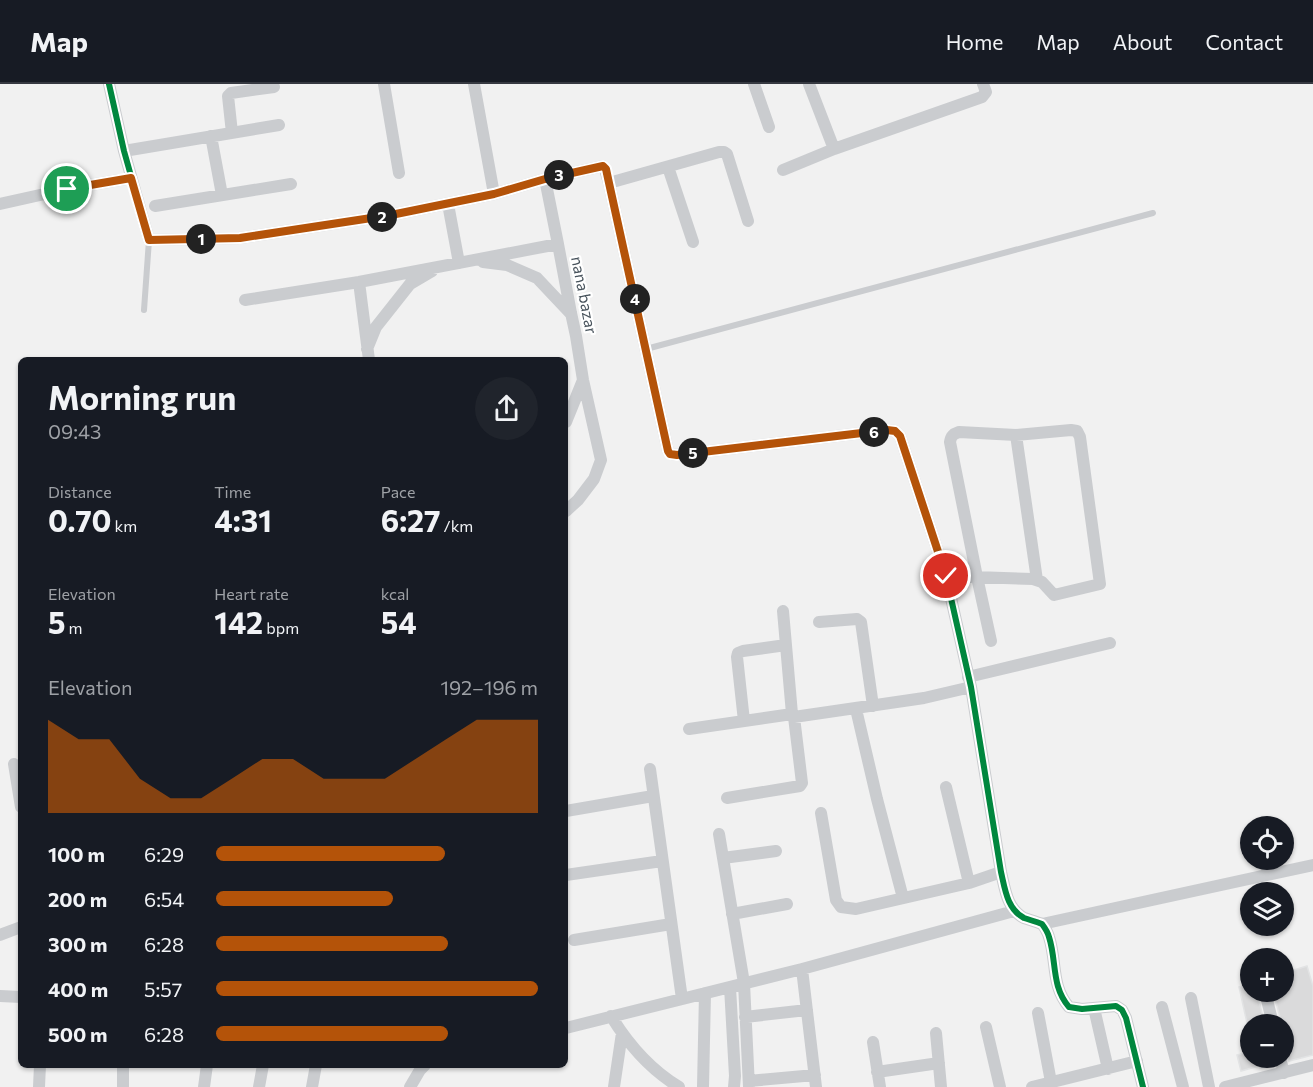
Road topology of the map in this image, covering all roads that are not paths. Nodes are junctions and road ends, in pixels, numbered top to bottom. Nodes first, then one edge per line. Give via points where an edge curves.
1 (110, 84) edge
2 (384, 84) edge
3 (474, 84) edge
4 (754, 84) edge
5 (809, 84) edge
6 (983, 84) edge
7 (274, 87) dead end
8 (279, 125) dead end
9 (769, 127) dead end
10 (232, 133) junction
11 (211, 136) junction
12 (834, 149) junction
13 (124, 151) junction
14 (668, 167) junction
15 (783, 170) dead end
16 (399, 173) dead end
17 (131, 178) junction
18 (545, 179) junction
19 (609, 183) junction
20 (291, 184) dead end
21 (494, 194) junction
22 (222, 195) junction
23 (0, 204) edge
24 (448, 204) junction
25 (155, 206) dead end
26 (1153, 213) dead end
27 (748, 221) dead end
28 (149, 240) junction
29 (693, 242) dead end
30 (558, 244) junction
31 (473, 260) junction
32 (459, 263) junction
33 (439, 267) junction
34 (359, 282) junction
35 (245, 300) dead end
36 (144, 310) dead end
37 (571, 313) junction
38 (646, 350) junction
39 (368, 355) edge
40 (583, 380) junction
41 (568, 417) edge
42 (1016, 435) junction
43 (568, 509) edge
44 (946, 576) junction
45 (977, 577) junction
46 (1037, 580) junction
47 (783, 611) dead end
48 (819, 622) dead end
49 (992, 641) dead end
50 (1110, 642) dead end
51 (786, 645) junction
52 (970, 682) junction
53 (873, 706) junction
54 (856, 708) junction
55 (793, 716) junction
56 (744, 721) junction
57 (688, 729) dead end
58 (14, 764) dead end
59 (650, 770) dead end
60 (18, 786) edge
61 (946, 787) dead end
62 (653, 796) junction
63 (727, 798) dead end
64 (568, 812) edge
65 (821, 813) dead end
66 (719, 834) dead end
67 (776, 851) dead end
68 (723, 858) junction
69 (662, 861) junction
70 (1313, 865) edge
71 (1001, 872) junction
72 (568, 874) edge
73 (969, 884) junction
74 (903, 898) junction
75 (787, 904) dead end
76 (1014, 911) junction
77 (732, 914) junction
78 (671, 924) junction
79 (1042, 924) junction
80 (18, 928) edge
81 (0, 935) edge
82 (574, 940) dead end
83 (802, 969) junction
84 (744, 983) junction
85 (730, 987) junction
86 (705, 993) junction
87 (0, 996) edge
88 (18, 997) edge
89 (1191, 998) dead end
90 (682, 999) junction
91 (1162, 1007) dead end
92 (1094, 1008) junction
93 (807, 1010) junction
94 (1038, 1014) dead end
95 (611, 1016) junction
96 (745, 1017) junction
97 (568, 1027) edge
98 (986, 1027) dead end
99 (622, 1033) junction
100 (936, 1033) dead end
101 (873, 1042) dead end
102 (1137, 1061) junction
103 (939, 1063) junction
104 (1313, 1065) edge
105 (40, 1068) edge
106 (123, 1068) edge
107 (207, 1068) edge
108 (262, 1068) edge
109 (315, 1068) edge
110 (422, 1068) edge
111 (1283, 1068) edge
112 (1108, 1069) junction
113 (878, 1072) junction
114 (1284, 1073) junction
115 (815, 1081) edge
116 (1051, 1082) junction
117 (749, 1084) edge
118 (672, 1085) edge
119 (39, 1087) edge
120 (123, 1087) edge
121 (204, 1087) edge
122 (259, 1087) edge
123 (312, 1087) edge
124 (410, 1087) edge
125 (614, 1087) edge
126 (703, 1087) edge
127 (734, 1087) edge
128 (880, 1087) edge
129 (941, 1087) edge
130 (1000, 1087) edge
131 (1032, 1087) edge
132 (1143, 1087) edge
133 (1183, 1087) edge
134 (1209, 1087) edge
135 (1225, 1087) edge

1 - 13 street
2 - 16 street
3 - 21 street
4 - 9 street
5 - 12 street
6 - 12 street via 986,93 982,97
7 - 10 street via 228,96
8 - 10 street
10 - 11 street
11 - 13 street
11 - 22 street
12 - 15 street
13 - 17 street
14 - 19 street
14 - 27 street via 719,152 727,154
14 - 29 street
17 - 23 street
17 - 28 street
18 - 19 street via 603,166
18 - 21 street
18 - 30 street
19 - 38 street
20 - 22 street
21 - 24 street
22 - 25 street
24 - 28 street via 240,238
24 - 32 street
26 - 38 lane
28 - 36 lane
30 - 31 street, nana bazar
30 - 37 street, nana bazar
31 - 32 street, nana bazar
31 - 37 street via 507,265 537,278
32 - 33 street, nana bazar
33 - 34 street, nana bazar
33 - 39 street via 410,284 376,327
34 - 35 street, nana bazar
34 - 39 street
37 - 40 street, nana bazar
38 - 44 street via 670,454 895,431 900,436
40 - 41 street
40 - 43 street, nana bazar via 601,460 594,479
42 - 45 street via 959,432 951,438
42 - 46 street
42 - 46 street via 1077,430 1100,584 1053,595
44 - 45 street
44 - 52 street
45 - 46 street
45 - 49 street
47 - 51 street
48 - 53 street via 861,622
50 - 52 street
51 - 55 street
51 - 56 street via 738,653
52 - 53 street via 924,698
52 - 71 street
53 - 54 street
54 - 55 street
54 - 74 street
55 - 56 street
55 - 63 street via 800,786
56 - 57 street
58 - 60 street
59 - 62 street
61 - 73 street
62 - 64 street
62 - 69 street
65 - 74 street via 836,900 842,907 856,909
66 - 68 street
67 - 68 street
68 - 77 street
69 - 72 street
69 - 78 street
70 - 79 street
71 - 73 street
71 - 76 street
73 - 74 street
75 - 77 street
76 - 79 street
76 - 83 street
77 - 84 street
78 - 82 street
78 - 90 street
79 - 92 street via 1049,936 1057,988 1063,1000 1070,1007
80 - 81 street
83 - 84 street
83 - 93 street
84 - 85 street
84 - 96 street
85 - 86 street
85 - 127 street
86 - 90 street
86 - 126 street
87 - 88 street
89 - 134 street
90 - 95 street
91 - 133 street
92 - 102 street via 1116,1006 1122,1010
92 - 112 street
93 - 96 street
93 - 115 street
94 - 116 street
95 - 97 street
95 - 99 street
96 - 117 street
98 - 130 street
99 - 118 street
99 - 125 street
100 - 103 street
101 - 113 street
102 - 112 street
102 - 132 street
103 - 113 street
103 - 129 street
104 - 114 street
105 - 119 street
106 - 120 street
107 - 121 street
108 - 122 street
109 - 123 street
110 - 124 street
111 - 114 street
112 - 116 street
113 - 128 street
114 - 135 street
115 - 117 street
116 - 131 street

